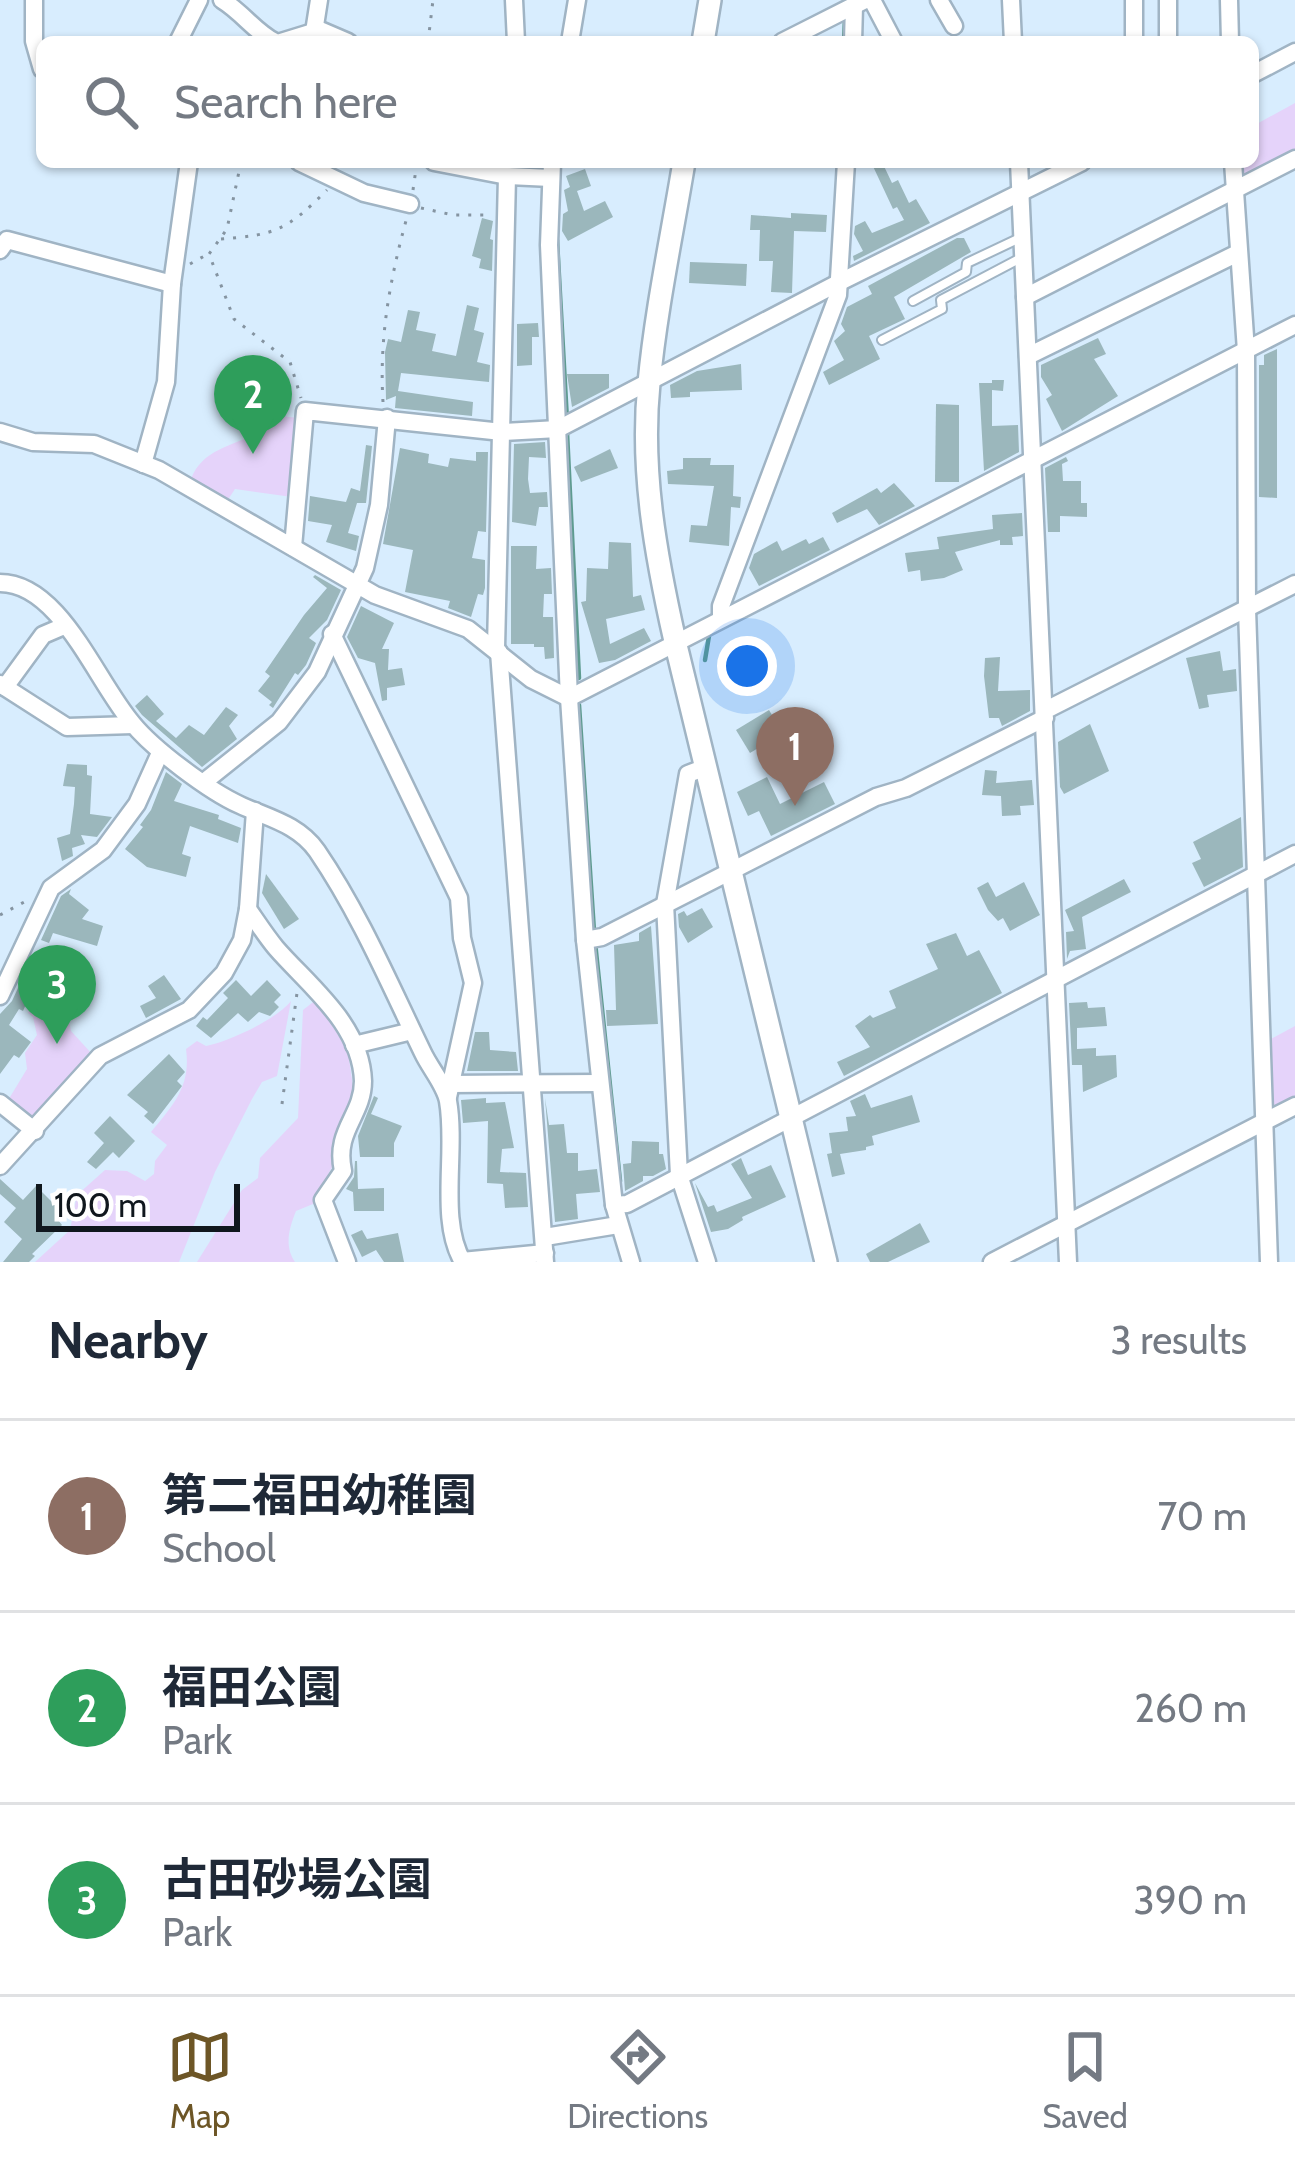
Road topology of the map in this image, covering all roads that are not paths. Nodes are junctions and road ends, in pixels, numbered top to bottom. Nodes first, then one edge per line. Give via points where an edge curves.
1 (34, 0) edge
2 (200, 0) edge
3 (223, 0) edge
4 (319, 0) edge
5 (514, 0) edge
6 (577, 0) edge
7 (710, 0) edge
8 (939, 0) edge
9 (1011, 0) edge
10 (1134, 0) edge
11 (1168, 0) edge
12 (1229, 0) edge
13 (858, 7) edge
14 (954, 26) dead end
15 (314, 32) junction
16 (181, 36) edge
17 (264, 36) edge
18 (300, 36) edge
19 (333, 36) edge
20 (516, 36) edge
21 (571, 36) edge
22 (704, 36) edge
23 (795, 36) edge
24 (888, 36) edge
25 (1013, 36) edge
26 (1134, 36) edge
27 (1168, 36) edge
28 (1229, 36) edge
29 (36, 48) edge
30 (1295, 52) edge
31 (1259, 71) edge
32 (1295, 159) edge
33 (188, 168) edge
34 (312, 168) edge
35 (465, 168) edge
36 (683, 168) edge
37 (846, 168) edge
38 (1018, 168) edge
39 (1071, 168) edge
40 (1233, 168) edge
41 (551, 170) edge
42 (507, 176) junction
43 (1234, 192) junction
44 (1018, 197) junction
45 (410, 204) road end
46 (1019, 248) junction
47 (0, 250) edge
48 (1236, 254) junction
49 (172, 284) junction
50 (836, 284) junction
51 (1025, 297) junction
52 (913, 301) dead end
53 (1295, 326) edge
54 (882, 340) dead end
55 (1246, 351) junction
56 (1028, 356) junction
57 (649, 383) junction
58 (387, 418) junction
59 (564, 427) junction
60 (0, 432) edge
61 (502, 432) junction
62 (1029, 463) junction
63 (143, 464) junction
64 (293, 547) junction
65 (0, 583) edge
66 (1295, 584) edge
67 (358, 586) junction
68 (1247, 609) junction
69 (714, 622) junction
70 (64, 626) junction
71 (332, 634) junction
72 (675, 641) junction
73 (498, 650) junction
74 (3, 685) edge
75 (569, 698) junction
76 (1041, 717) junction
77 (133, 725) junction
78 (160, 753) junction
79 (706, 767) junction
80 (204, 782) junction
81 (255, 811) junction
82 (1295, 854) edge
83 (732, 870) junction
84 (1257, 879) junction
85 (662, 906) junction
86 (248, 909) junction
87 (591, 939) junction
88 (1054, 984) junction
89 (0, 996) edge
90 (412, 1030) junction
91 (354, 1045) junction
92 (529, 1081) junction
93 (600, 1082) junction
94 (449, 1090) junction
95 (0, 1103) edge
96 (1295, 1106) edge
97 (791, 1118) junction
98 (1264, 1122) junction
99 (35, 1131) junction
100 (0, 1166) edge
101 (676, 1177) junction
102 (620, 1205) junction
103 (618, 1225) junction
104 (1064, 1225) junction
105 (545, 1251) edge
106 (462, 1261) edge
107 (347, 1262) edge
108 (631, 1262) edge
109 (706, 1262) edge
110 (826, 1262) edge
111 (992, 1262) edge
112 (1068, 1262) edge
113 (1269, 1262) edge

1 - 29 street
2 - 16 street
3 - 17 street
4 - 15 street
5 - 20 street
6 - 21 street
7 - 22 street
8 - 14 street
9 - 25 street
10 - 26 street
11 - 27 street
12 - 28 street
13 - 23 street
13 - 24 street
15 - 18 street
15 - 19 street
30 - 31 street
32 - 43 street
33 - 49 street
34 - 45 street
35 - 42 street
36 - 57 street
37 - 50 street
38 - 44 street
39 - 44 street
40 - 43 street
41 - 42 street
41 - 59 street via 548,245
42 - 61 street
43 - 48 street
43 - 51 street
44 - 46 street
44 - 50 street
46 - 51 street
46 - 52 lane via 967,263 966,272
46 - 54 lane via 941,300 942,309
47 - 49 street via 7,240
48 - 55 street
48 - 56 street
49 - 63 street via 166,382
50 - 57 street
50 - 69 street
51 - 56 street
53 - 55 street
55 - 62 street
55 - 68 street
56 - 62 street
57 - 59 street
57 - 72 street via 649,493
58 - 61 street
58 - 64 street via 305,411
58 - 67 street via 379,505
59 - 61 street
59 - 75 street
60 - 63 street via 94,444
61 - 73 street
62 - 69 street
62 - 76 street
63 - 64 street
64 - 67 street
65 - 70 street via 40,594
66 - 68 street
67 - 71 street
67 - 73 street via 468,628
68 - 76 street
68 - 84 street
69 - 72 street
70 - 74 street via 43,635
70 - 77 street
71 - 80 street via 293,707
71 - 94 street via 459,898 473,983
72 - 75 street
72 - 79 street
73 - 75 street via 531,680
73 - 92 street
74 - 77 street via 67,727
75 - 87 street
76 - 83 street
76 - 88 street
77 - 78 street
78 - 80 street
78 - 89 street via 137,804 103,850 51,888
79 - 83 street
79 - 85 street via 688,773
80 - 81 street
81 - 86 street
81 - 90 street via 316,849
82 - 84 street
83 - 85 street
83 - 97 street
84 - 88 street
84 - 98 street
85 - 87 street
85 - 101 street
86 - 91 street
86 - 99 street via 242,940 206,996 100,1056
87 - 93 street
88 - 97 street
88 - 104 street
90 - 91 street
90 - 94 street
91 - 107 street via 363,1082 342,1137 343,1171 323,1200
92 - 93 street
92 - 94 street
92 - 105 street
93 - 102 street
94 - 106 street via 449,1230
95 - 99 street
96 - 98 street
97 - 101 street
97 - 110 street
98 - 104 street
98 - 113 street
99 - 100 street
101 - 102 street
101 - 109 street
102 - 103 street
103 - 105 street
103 - 108 street
104 - 111 street
104 - 112 street
105 - 106 street

